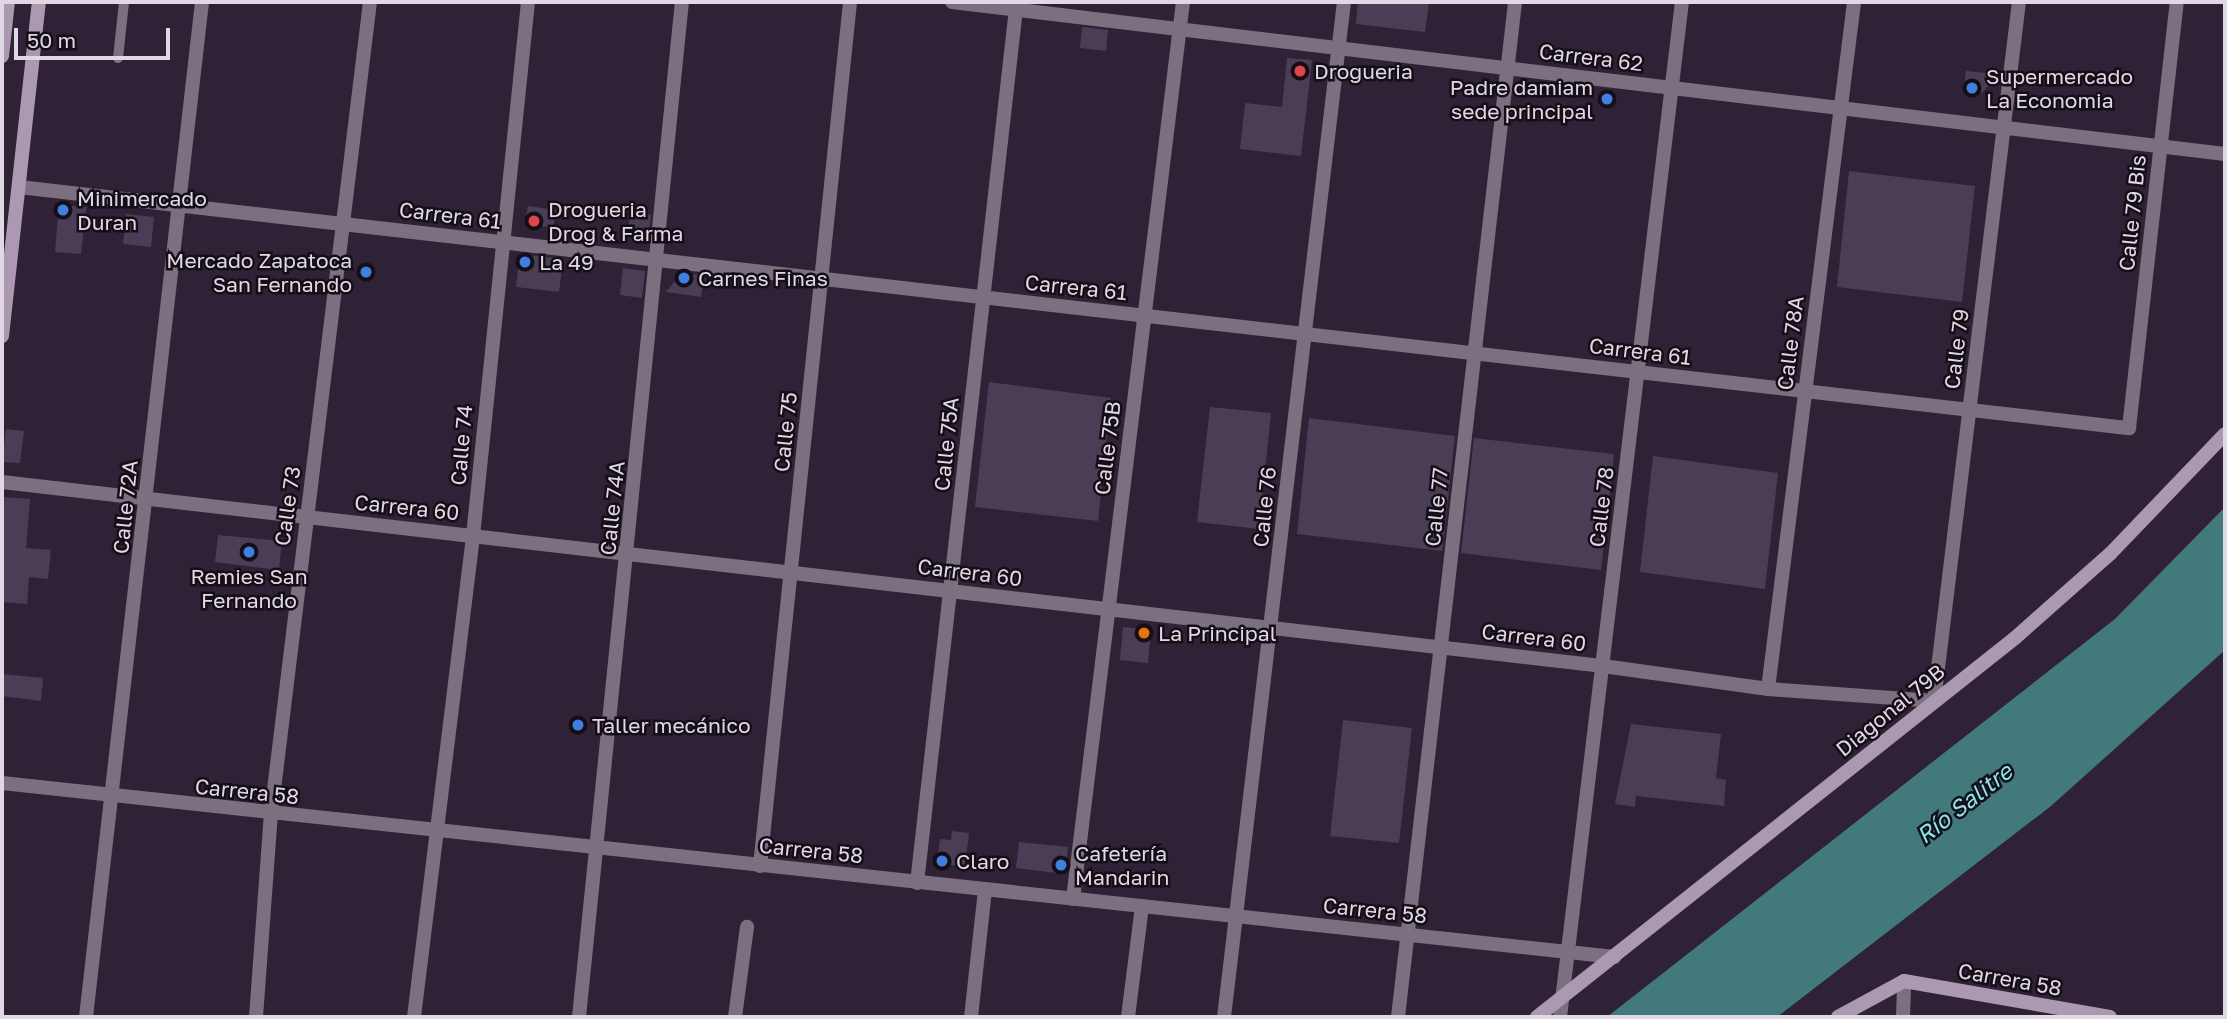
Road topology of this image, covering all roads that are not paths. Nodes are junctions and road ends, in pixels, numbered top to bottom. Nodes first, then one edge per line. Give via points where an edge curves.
1 (8, 2) edge
2 (39, 2) edge
3 (124, 2) edge
4 (202, 2) edge
5 (370, 2) edge
6 (528, 2) edge
7 (681, 2) edge
8 (850, 2) edge
9 (952, 2) edge
10 (1183, 2) edge
11 (1343, 2) edge
12 (1515, 2) edge
13 (1682, 2) edge
14 (1854, 2) edge
15 (2019, 2) edge
16 (2177, 2) edge
17 (1065, 8) edge
18 (1016, 9) junction
19 (1180, 29) junction
20 (1338, 48) junction
21 (2, 56) edge
22 (118, 58) dead end
23 (1507, 68) junction
24 (1671, 88) junction
25 (1840, 108) junction
26 (2003, 128) junction
27 (2161, 146) junction
28 (2225, 154) edge
29 (19, 187) junction
30 (179, 205) junction
31 (342, 224) junction
32 (501, 242) junction
33 (658, 260) junction
34 (821, 278) junction
35 (983, 297) junction
36 (1145, 316) junction
37 (1304, 334) junction
38 (2, 335) edge
39 (1474, 353) junction
40 (1637, 372) junction
41 (1805, 391) junction
42 (1969, 410) junction
43 (2129, 428) joint
44 (2225, 434) edge
45 (2, 482) edge
46 (147, 499) junction
47 (307, 517) junction
48 (473, 536) junction
49 (629, 554) junction
50 (792, 573) junction
51 (951, 591) junction
52 (1108, 609) junction
53 (1271, 628) junction
54 (1442, 647) junction
55 (1603, 666) junction
56 (1768, 689) junction
57 (1934, 701) junction
58 (2, 783) edge
59 (114, 798) junction
60 (271, 814) junction
61 (435, 834) junction
62 (597, 848) junction
63 (760, 866) junction
64 (917, 883) junction
65 (985, 890) junction
66 (1073, 899) junction
67 (1142, 906) junction
68 (1236, 916) junction
69 (747, 926) dead end
70 (1406, 934) junction
71 (1568, 951) junction
72 (1615, 957) junction
73 (1904, 981) junction
74 (1562, 998) junction
75 (86, 1017) edge
76 (256, 1017) edge
77 (414, 1017) edge
78 (579, 1017) edge
79 (735, 1017) edge
80 (971, 1017) edge
81 (1128, 1017) edge
82 (1224, 1017) edge
83 (1398, 1017) edge
84 (1538, 1017) edge
85 (1560, 1017) edge
86 (1838, 1017) edge
87 (1903, 1017) edge
88 (2105, 1017) edge

1 - 21 main road
2 - 29 main road
3 - 22 lane
4 - 30 street, Calle 72A
5 - 31 street, Calle 73
6 - 32 street, Calle 74
7 - 33 street, Calle 74A
8 - 34 street, Calle 75
9 - 18 street, Carrera 62
10 - 19 street, Calle 75B
11 - 20 street, Calle 76
12 - 23 street, Calle 77
13 - 24 street, Calle 78
14 - 25 street, Calle 78A
15 - 26 street, Calle 79
16 - 27 street, Calle 79 Bis
17 - 18 street, Carrera 62
17 - 19 street, Carrera 62
18 - 35 street, Calle 75A
19 - 20 street, Carrera 62
19 - 36 street, Calle 75B
20 - 23 street, Carrera 62
20 - 37 street, Calle 76
23 - 24 street, Carrera 62
23 - 39 street, Calle 77
24 - 25 street, Carrera 62
24 - 40 street, Calle 78
25 - 26 street, Carrera 62
25 - 41 street, Calle 78A
26 - 27 street, Carrera 62
26 - 42 street, Calle 79
27 - 28 street, Carrera 62
27 - 43 street, Calle 79 Bis
29 - 30 street, Carrera 61
29 - 38 main road
30 - 31 street, Carrera 61
30 - 46 street, Calle 72A
31 - 32 street, Carrera 61
31 - 47 street, Calle 73
32 - 33 street, Carrera 61
32 - 48 street, Calle 74
33 - 34 street, Carrera 61
33 - 49 street, Calle 74A
34 - 35 street, Carrera 61
34 - 50 street, Calle 75
35 - 36 street, Carrera 61
35 - 51 street, Calle 75A
36 - 37 street, Carrera 61
36 - 52 street, Calle 75B
37 - 39 street, Carrera 61
37 - 53 street, Calle 76
39 - 40 street, Carrera 61
39 - 54 street, Calle 77
40 - 41 street, Carrera 61
40 - 55 street, Calle 78
41 - 42 street, Carrera 61
41 - 56 street, Calle 78A
42 - 43 street, Carrera 61
42 - 57 street, Calle 79
44 - 57 main road, Diagonal 79B via 2110,554
45 - 46 street, Carrera 60
46 - 47 street, Carrera 60
46 - 59 street, Calle 72A
47 - 48 street, Carrera 60
47 - 60 street, Calle 73
48 - 49 street, Carrera 60
48 - 61 street, Calle 74
49 - 50 street, Carrera 60
49 - 62 street, Calle 74A
50 - 51 street, Carrera 60
50 - 63 street, Calle 75
51 - 52 street, Carrera 60
51 - 64 street, Calle 75A
52 - 53 street, Carrera 60
52 - 66 street, Calle 75B
53 - 54 street, Carrera 60
53 - 68 street, Calle 76
54 - 55 street, Carrera 60
54 - 70 street, Calle 77
55 - 56 street, Carrera 60
55 - 71 street, Calle 78
56 - 57 street, Carrera 60
57 - 72 main road, Diagonal 79B
58 - 59 street, Carrera 58
59 - 60 street, Carrera 58
59 - 75 street, Calle 72A
60 - 61 street, Carrera 58
60 - 76 street, Calle 73
61 - 62 street, Carrera 58
61 - 77 street, Calle 74
62 - 63 street, Carrera 58
62 - 78 street, Calle 74A
63 - 64 street, Carrera 58
64 - 65 street, Carrera 58
65 - 66 street, Carrera 58
65 - 80 street
66 - 67 street, Carrera 58
67 - 68 street, Carrera 58
67 - 81 street
68 - 70 street, Carrera 58
68 - 82 street, Calle 76
69 - 79 street
70 - 71 street, Carrera 58
70 - 83 street, Calle 77
71 - 72 street, Carrera 58
71 - 74 street, Calle 78
72 - 74 main road, Diagonal 79B
73 - 86 main road via 1873,992
73 - 87 street
73 - 88 main road, Carrera 58
74 - 84 main road, Diagonal 79B
74 - 85 street, Calle 78

